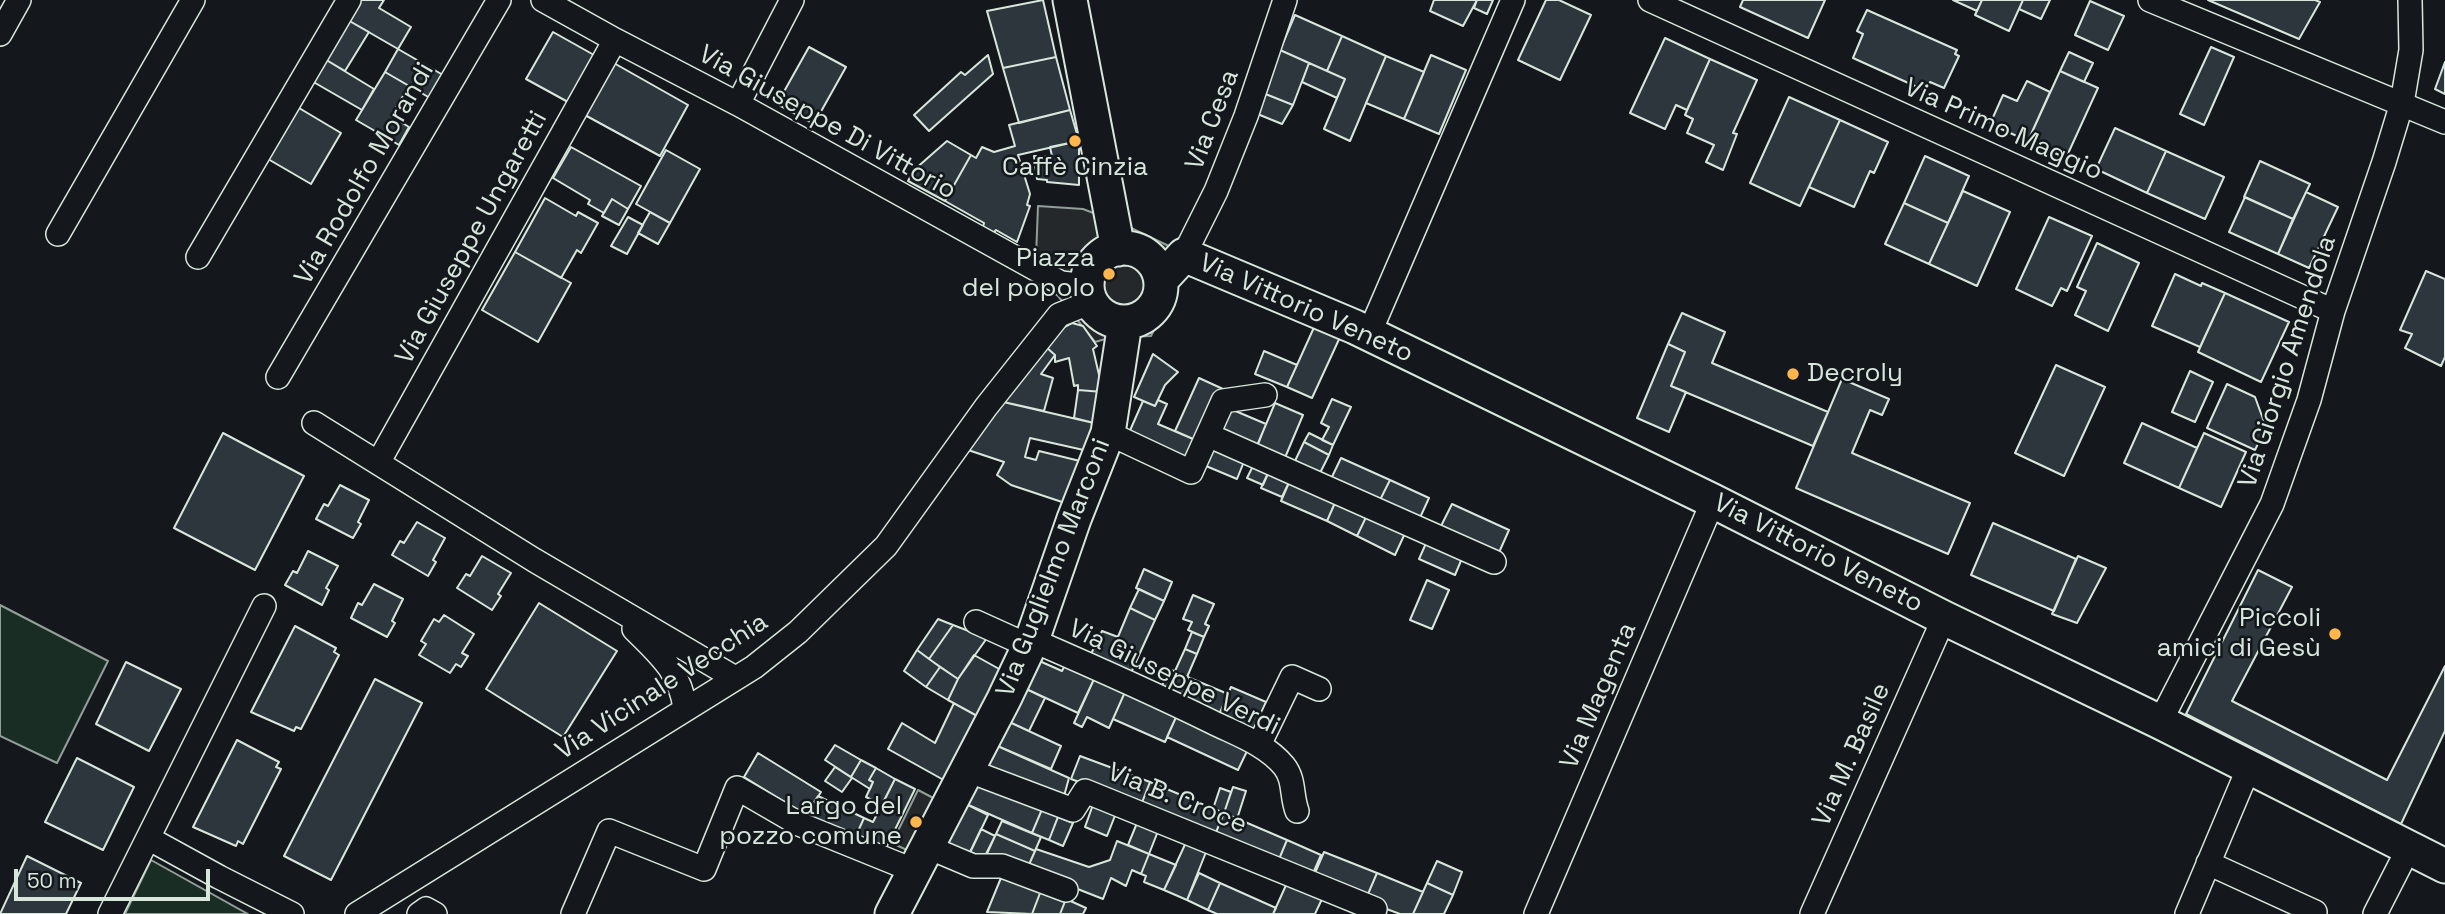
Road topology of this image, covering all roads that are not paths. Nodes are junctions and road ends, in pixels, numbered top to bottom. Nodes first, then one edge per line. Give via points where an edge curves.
1 (19, 0) edge
2 (193, 0) edge
3 (349, 0) edge
4 (499, 0) edge
5 (792, 0) edge
6 (1070, 0) edge
7 (1285, 0) edge
8 (1513, 0) edge
9 (1650, 0) edge
10 (2150, 0) edge
11 (2410, 0) edge
12 (548, 1) edge
13 (0, 34) edge
14 (615, 40) junction
15 (2402, 103) junction
16 (738, 104) junction
17 (2445, 122) edge
18 (58, 234) dead end
19 (1118, 249) junction
20 (1184, 255) junction
21 (198, 257) dead end
22 (1161, 279) junction
23 (1089, 294) junction
24 (2333, 311) junction
25 (1125, 323) junction
26 (1369, 334) junction
27 (278, 377) dead end
28 (1265, 395) dead end
29 (314, 423) dead end
30 (1108, 433) junction
31 (1208, 435) junction
32 (378, 463) junction
33 (1713, 501) junction
34 (534, 560) junction
35 (1494, 562) dead end
36 (264, 606) dead end
37 (1944, 618) junction
38 (976, 622) dead end
39 (1030, 643) junction
40 (735, 678) junction
41 (1319, 690) dead end
42 (685, 708) junction
43 (2160, 722) junction
44 (1259, 745) junction
45 (2249, 767) junction
46 (967, 770) junction
47 (1297, 811) dead end
48 (148, 838) junction
49 (2416, 856) edge
50 (921, 859) junction
51 (2208, 863) junction
52 (219, 877) junction
53 (1066, 890) dead end
54 (1375, 909) dead end
55 (2315, 912) dead end
56 (110, 914) edge
57 (267, 914) edge
58 (292, 914) edge
59 (357, 914) edge
60 (419, 914) edge
61 (435, 914) edge
62 (573, 914) edge
63 (892, 914) edge
64 (1536, 914) edge
65 (1812, 914) edge
66 (2187, 914) edge
67 (2375, 914) edge

1 - 13 street
2 - 18 street
3 - 21 street
4 - 27 street, Via Rodolfo Morandi
5 - 16 street
6 - 19 street
7 - 20 street, Via Cesa via 1246,116
8 - 26 street
9 - 24 street, Via Primo Maggio
10 - 15 street
11 - 15 street, Via Giorgio Amendola via 2411,50
12 - 14 street, Via Giuseppe Di Vittorio
14 - 16 street, Via Giuseppe Di Vittorio
14 - 32 street, Via Giuseppe Ungaretti
15 - 17 street
15 - 24 street, Via Giorgio Amendola
16 - 23 street, Via Giuseppe Di Vittorio via 1061,283
19 - 22 street via 1141,252
19 - 23 street via 1099,258 1088,276
20 - 22 street
20 - 26 street, Via Vittorio Veneto
22 - 25 street via 1153,310
23 - 25 street via 1099,313
23 - 40 street, Via Vicinale Vecchia via 1059,315 986,407 886,547 798,632
24 - 43 street, Via Giorgio Amendola via 2309,401 2272,504
25 - 30 street, Via Guglielmo Marconi
26 - 33 street, Via Vittorio Veneto
28 - 31 street via 1223,401
29 - 32 street
30 - 31 street via 1191,472
30 - 39 street, Via Guglielmo Marconi
31 - 35 street
32 - 34 street
33 - 37 street, Via Vittorio Veneto
33 - 64 street, Via Magenta
34 - 40 street
34 - 42 street via 634,629 676,674
36 - 48 street
37 - 43 street, Via Vittorio Veneto
37 - 65 street, Via M. Basile
38 - 39 street, Via Giuseppe Verdi
39 - 44 street, Via Giuseppe Verdi via 1173,702
39 - 46 street, Via Guglielmo Marconi
40 - 42 street, Via Vicinale Vecchia
41 - 44 street via 1292,677
42 - 59 street, Via Vicinale Vecchia
43 - 45 street, Via Vittorio Veneto
44 - 47 street, Via Giuseppe Verdi via 1293,782
45 - 49 street, Via Vittorio Veneto
45 - 51 street
46 - 50 street, Via Guglielmo Marconi
46 - 54 street, Via B. Croce via 1073,810 1086,791
48 - 52 street
48 - 56 street
49 - 67 street
50 - 53 street via 1002,866
50 - 62 street via 799,824 737,788 704,869 609,831
50 - 63 street, Via Guglielmo Marconi
51 - 55 street
51 - 66 street
52 - 57 street
52 - 58 street
60 - 61 street via 426,909

